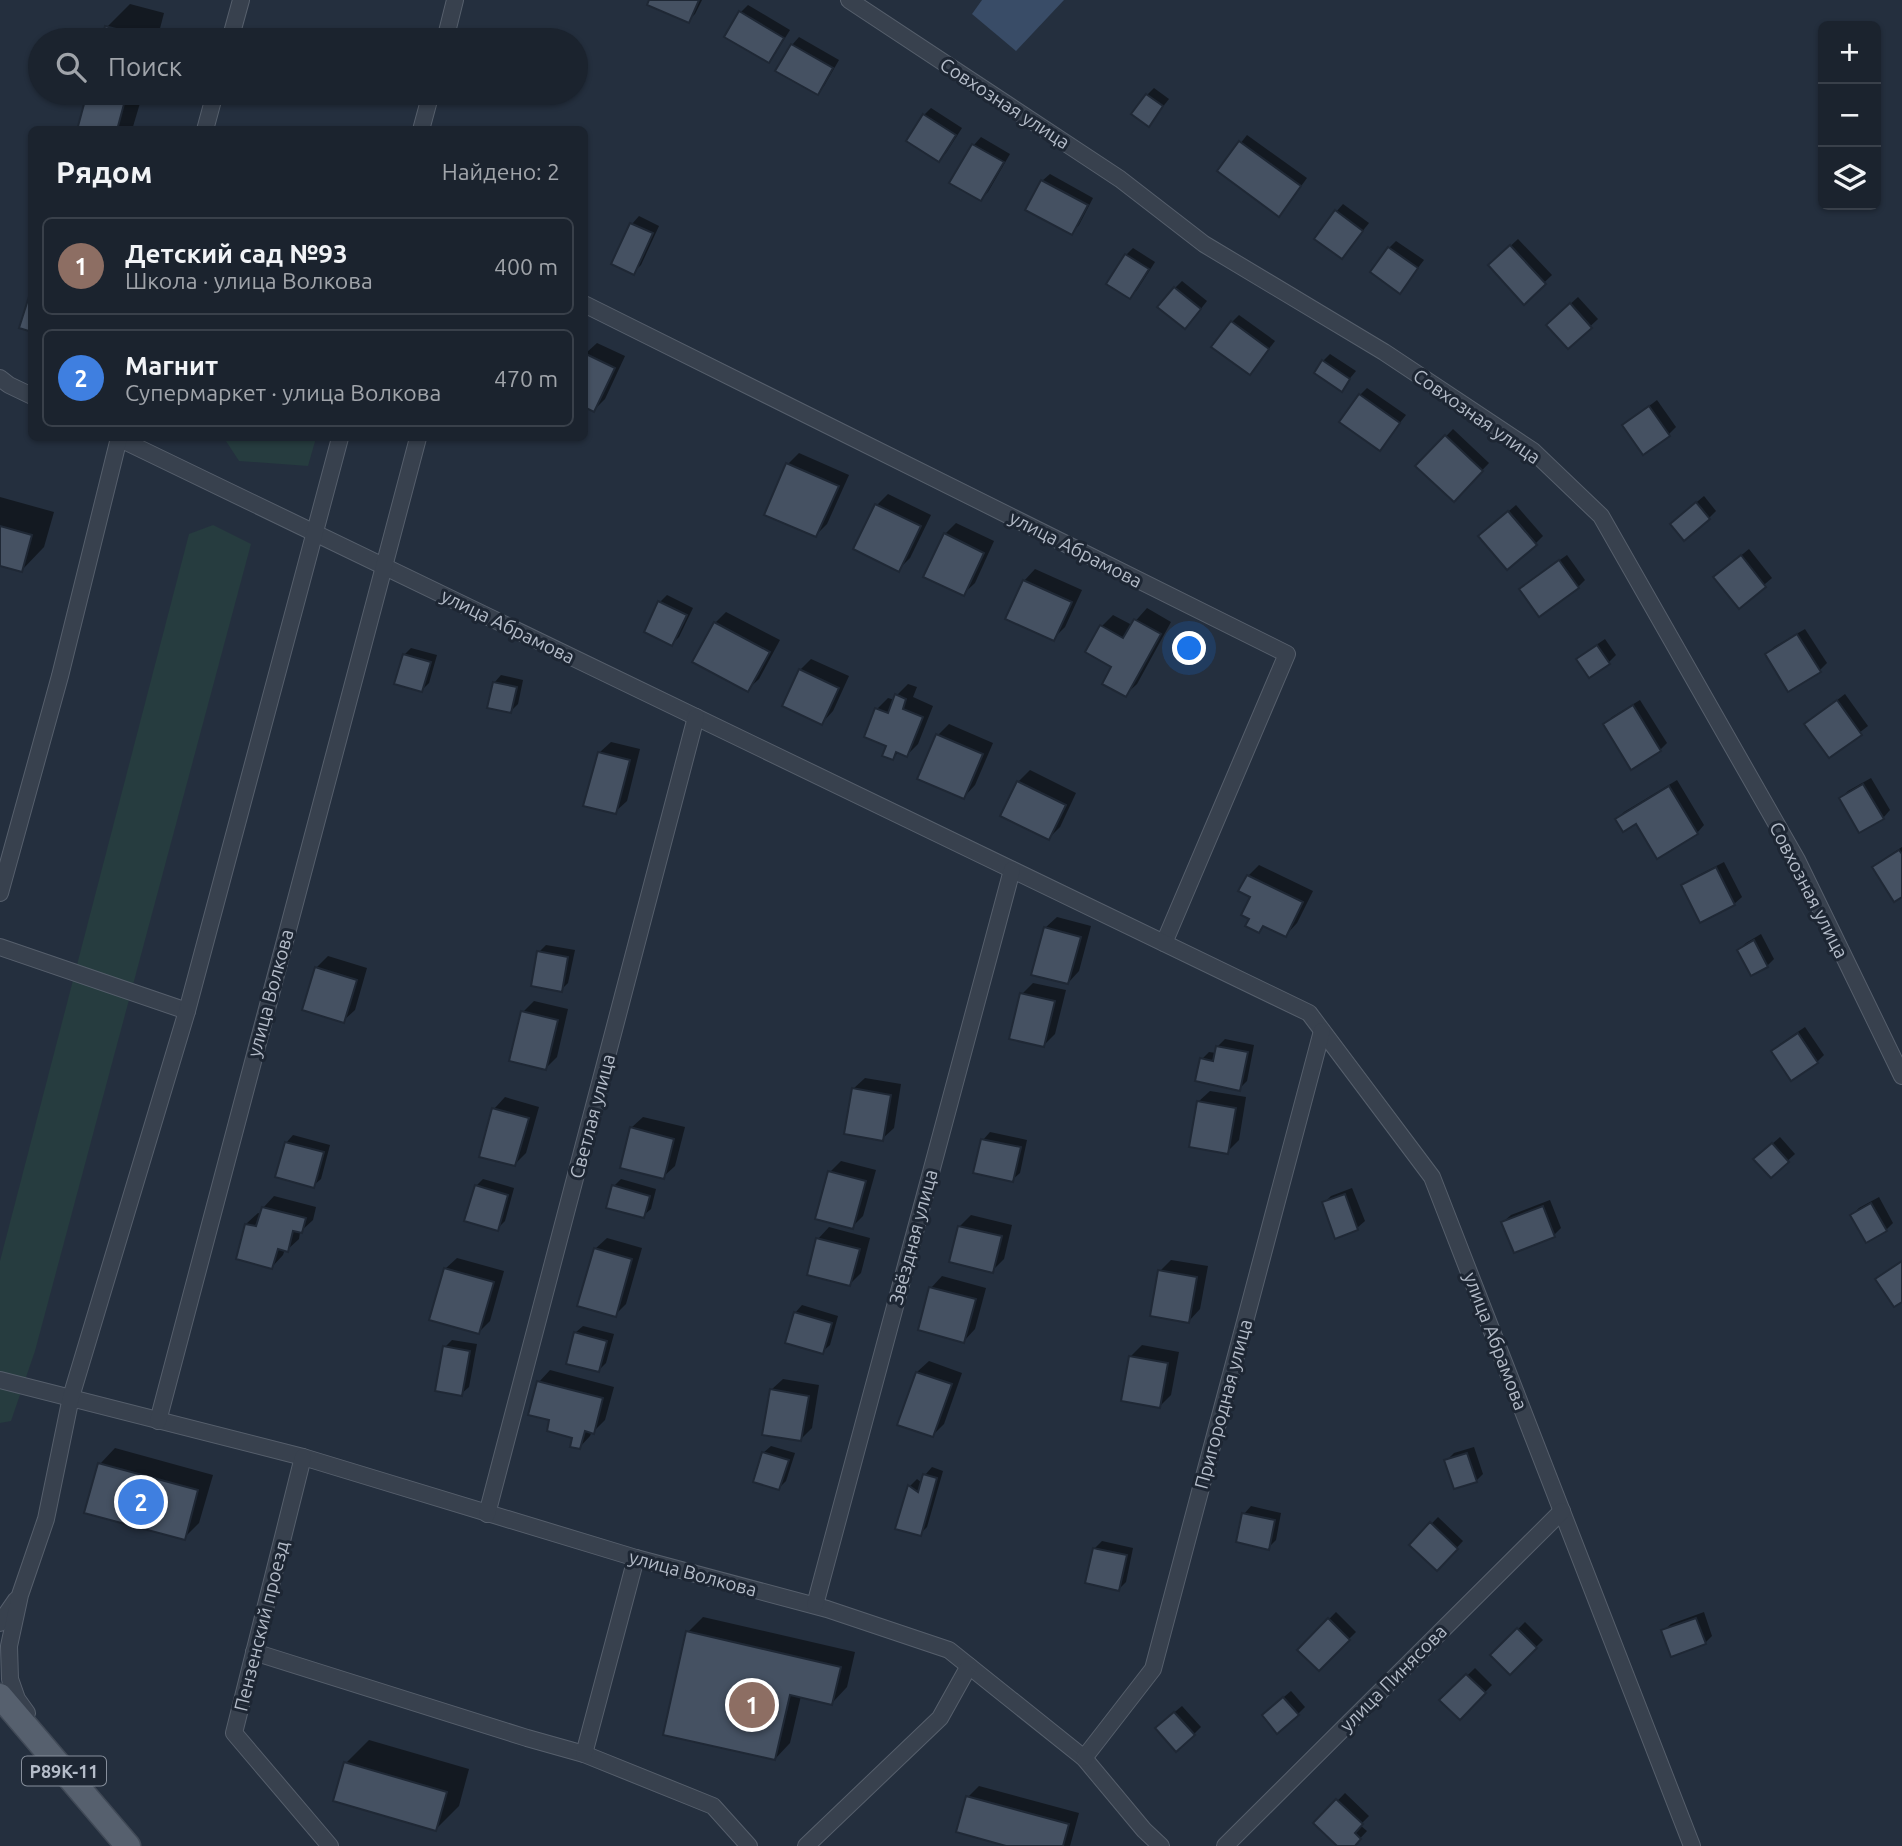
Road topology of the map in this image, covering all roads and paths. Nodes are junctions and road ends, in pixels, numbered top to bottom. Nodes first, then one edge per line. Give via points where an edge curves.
1 (241, 0) edge
2 (455, 0) edge
3 (849, 0) edge
4 (233, 28) edge
5 (448, 28) edge
6 (212, 105) edge
7 (428, 105) edge
8 (206, 126) edge
9 (422, 126) edge
10 (588, 306) edge
11 (0, 378) edge
12 (28, 394) edge
13 (118, 441) edge
14 (125, 441) edge
15 (339, 441) edge
16 (417, 441) edge
17 (315, 533) junction
18 (383, 565) junction
19 (696, 717) junction
20 (1012, 870) junction
21 (0, 893) edge
22 (1164, 943) junction
23 (0, 947) edge
24 (187, 1011) junction
25 (1322, 1031) junction
26 (1902, 1076) edge
27 (0, 1380) edge
28 (72, 1397) junction
29 (158, 1421) junction
30 (303, 1457) junction
31 (1562, 1511) junction
32 (487, 1514) junction
33 (636, 1558) junction
34 (20, 1595) junction
35 (0, 1600) edge
36 (814, 1605) junction
37 (0, 1623) edge
38 (254, 1652) junction
39 (969, 1665) junction
40 (0, 1696) edge
41 (584, 1754) junction
42 (1084, 1758) junction
43 (89, 1800) junction
44 (128, 1846) edge
45 (330, 1846) edge
46 (749, 1846) edge
47 (806, 1846) edge
48 (1161, 1846) edge
49 (1224, 1846) edge
50 (1692, 1846) edge

1 - 4 street
2 - 5 street
3 - 26 street, Совхозная улица via 1120,179 1204,244 1384,352 1533,451 1601,516 1797,860
6 - 8 street
7 - 9 street
10 - 22 street, улица Абрамова via 1286,654
11 - 12 street
13 - 21 street
14 - 17 street, улица Абрамова
15 - 17 street
16 - 18 street
17 - 18 street, улица Абрамова
17 - 24 street
18 - 19 street, улица Абрамова
18 - 29 street, улица Волкова
19 - 20 street, улица Абрамова
19 - 32 street, Светлая улица
20 - 22 street, улица Абрамова
20 - 36 street, Звёздная улица
22 - 25 street, улица Абрамова via 1309,1013
23 - 24 street
24 - 28 street
25 - 31 street, улица Абрамова via 1432,1178
25 - 42 street, Пригородная улица via 1153,1669
27 - 28 street, улица Волкова
28 - 29 street, улица Волкова
28 - 34 street via 46,1519
29 - 30 street, улица Волкова
30 - 32 street, улица Волкова
30 - 38 street, Пензенский проезд
31 - 49 street, улица Пинясова
31 - 50 street, улица Абрамова
32 - 33 street, улица Волкова
33 - 36 street, улица Волкова
33 - 41 street
34 - 35 street
34 - 37 street
34 - 43 street via 9,1646 10,1679 17,1699
36 - 39 street, улица Волкова via 949,1650
38 - 41 street
38 - 45 street, Пензенский проезд via 234,1733
39 - 42 street, улица Волкова
39 - 47 street via 940,1718
40 - 43 main road, Р89К-11
41 - 46 street via 713,1807
42 - 48 street, улица Волкова
43 - 44 main road, Р89К-11

